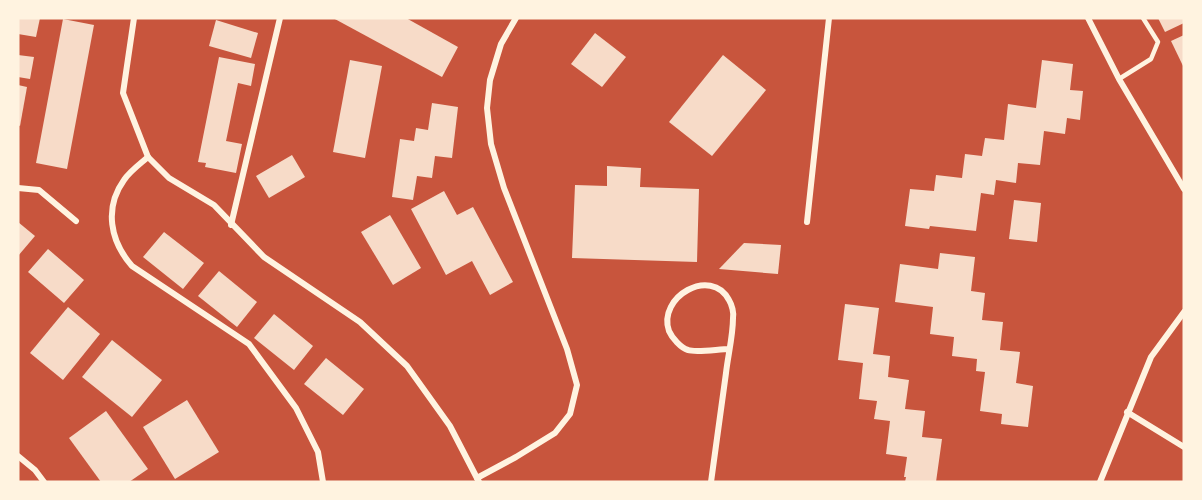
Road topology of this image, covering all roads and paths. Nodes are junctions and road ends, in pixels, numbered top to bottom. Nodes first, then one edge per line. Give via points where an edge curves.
1 (134, 18) edge
2 (280, 18) edge
3 (516, 18) edge
4 (829, 18) edge
5 (1088, 18) edge
6 (1143, 18) edge
7 (1119, 79) junction
8 (148, 157) junction
9 (18, 188) edge
10 (1184, 189) edge
11 (76, 221) dead end
12 (807, 222) dead end
13 (231, 225) junction
14 (1184, 312) edge
15 (729, 349) junction
16 (1127, 412) junction
17 (1184, 447) edge
18 (18, 456) edge
19 (478, 480) edge
20 (44, 482) edge
21 (323, 482) edge
22 (711, 482) edge
23 (1100, 482) edge

1 - 8 street via 123,93
2 - 13 street
3 - 19 street via 501,44 490,80 487,108 491,144 577,385 570,414 555,433
4 - 12 street
5 - 7 street
6 - 7 lane via 1158,42 1151,58
7 - 10 street
8 - 13 street via 169,178 214,205
8 - 21 street via 124,178 112,202 111,228 122,254 132,266 249,344 296,408 318,452
9 - 11 street via 39,190
13 - 19 street via 264,257 360,322 407,366 450,426
14 - 16 street via 1150,357
15 - 15 street via 688,351 675,341 668,316 676,299 687,289 701,286 723,292 734,316
15 - 22 street
16 - 17 street
16 - 23 street
18 - 20 street

